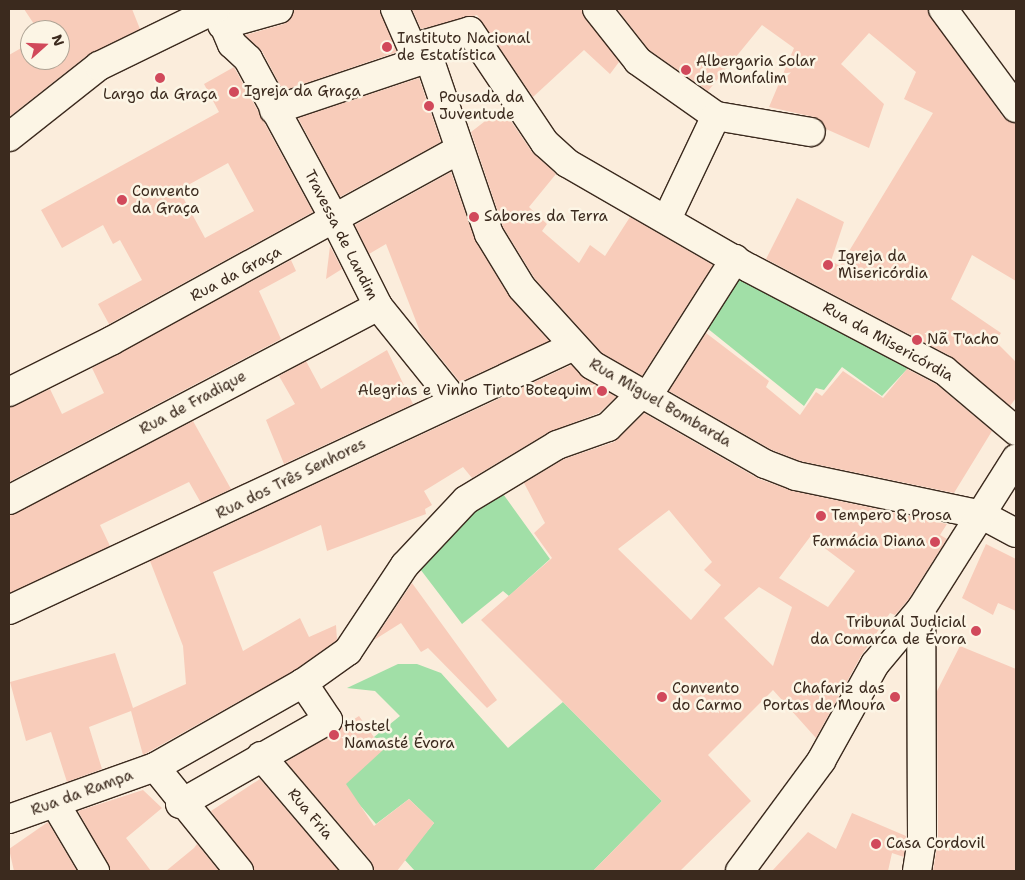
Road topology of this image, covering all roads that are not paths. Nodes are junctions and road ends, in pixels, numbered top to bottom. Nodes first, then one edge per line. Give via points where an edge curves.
1 (279, 9) edge
2 (396, 9) edge
3 (597, 9) edge
4 (943, 9) edge
5 (218, 14) edge
6 (467, 20) edge
7 (420, 53) junction
8 (1016, 108) edge
9 (274, 110) junction
10 (716, 116) junction
11 (811, 132) dead end
12 (9, 137) edge
13 (460, 149) junction
14 (668, 219) junction
15 (335, 220) junction
16 (742, 263) junction
17 (378, 306) junction
18 (572, 347) junction
19 (9, 392) edge
20 (644, 395) junction
21 (454, 399) junction
22 (1016, 431) edge
23 (1016, 459) edge
24 (9, 500) edge
25 (982, 515) junction
26 (1016, 533) edge
27 (921, 609) junction
28 (9, 610) edge
29 (303, 683) junction
30 (260, 756) junction
31 (155, 767) junction
32 (180, 804) junction
33 (56, 805) junction
34 (9, 819) edge
35 (95, 871) edge
36 (238, 871) edge
37 (359, 871) edge
38 (740, 871) edge
39 (917, 871) edge

1 - 5 street
2 - 7 street, Rua Miguel Bombarda
3 - 10 street via 638,61
4 - 8 street
5 - 9 street, Travessa de Landim via 248,59
5 - 12 street via 99,66
6 - 7 street
6 - 14 street, Rua da Misericórdia via 517,103 545,142 567,163
7 - 9 street
7 - 13 street, Rua Miguel Bombarda
9 - 15 street, Travessa de Landim
10 - 11 street
10 - 14 street
13 - 15 street, Rua da Graça
13 - 18 street, Rua Miguel Bombarda via 489,234 522,288
14 - 16 street, Rua da Misericórdia
15 - 17 street, Travessa de Landim
15 - 19 street, Rua da Graça
16 - 20 street, Rua da Rampa
16 - 22 street, Rua da Misericórdia via 945,371
17 - 21 street, Travessa de Landim
17 - 24 street, Rua de Fradique
18 - 20 street, Rua Miguel Bombarda via 592,366
18 - 21 street, Rua dos Três Senhores
20 - 25 street, Rua Miguel Bombarda via 765,464 796,476
20 - 29 street, Rua da Rampa via 608,427 557,445 466,500 405,565 348,651
21 - 28 street, Rua dos Três Senhores via 202,523
23 - 25 street
25 - 26 street, Rua Miguel Bombarda
25 - 27 street
27 - 38 street via 875,664 821,761
27 - 39 street via 922,841
29 - 30 street via 328,720
29 - 31 street, Rua da Rampa
30 - 32 street
30 - 37 street, Rua Fria
31 - 32 street
31 - 33 street, Rua da Rampa
32 - 36 street
33 - 34 street, Rua da Rampa
33 - 35 street

